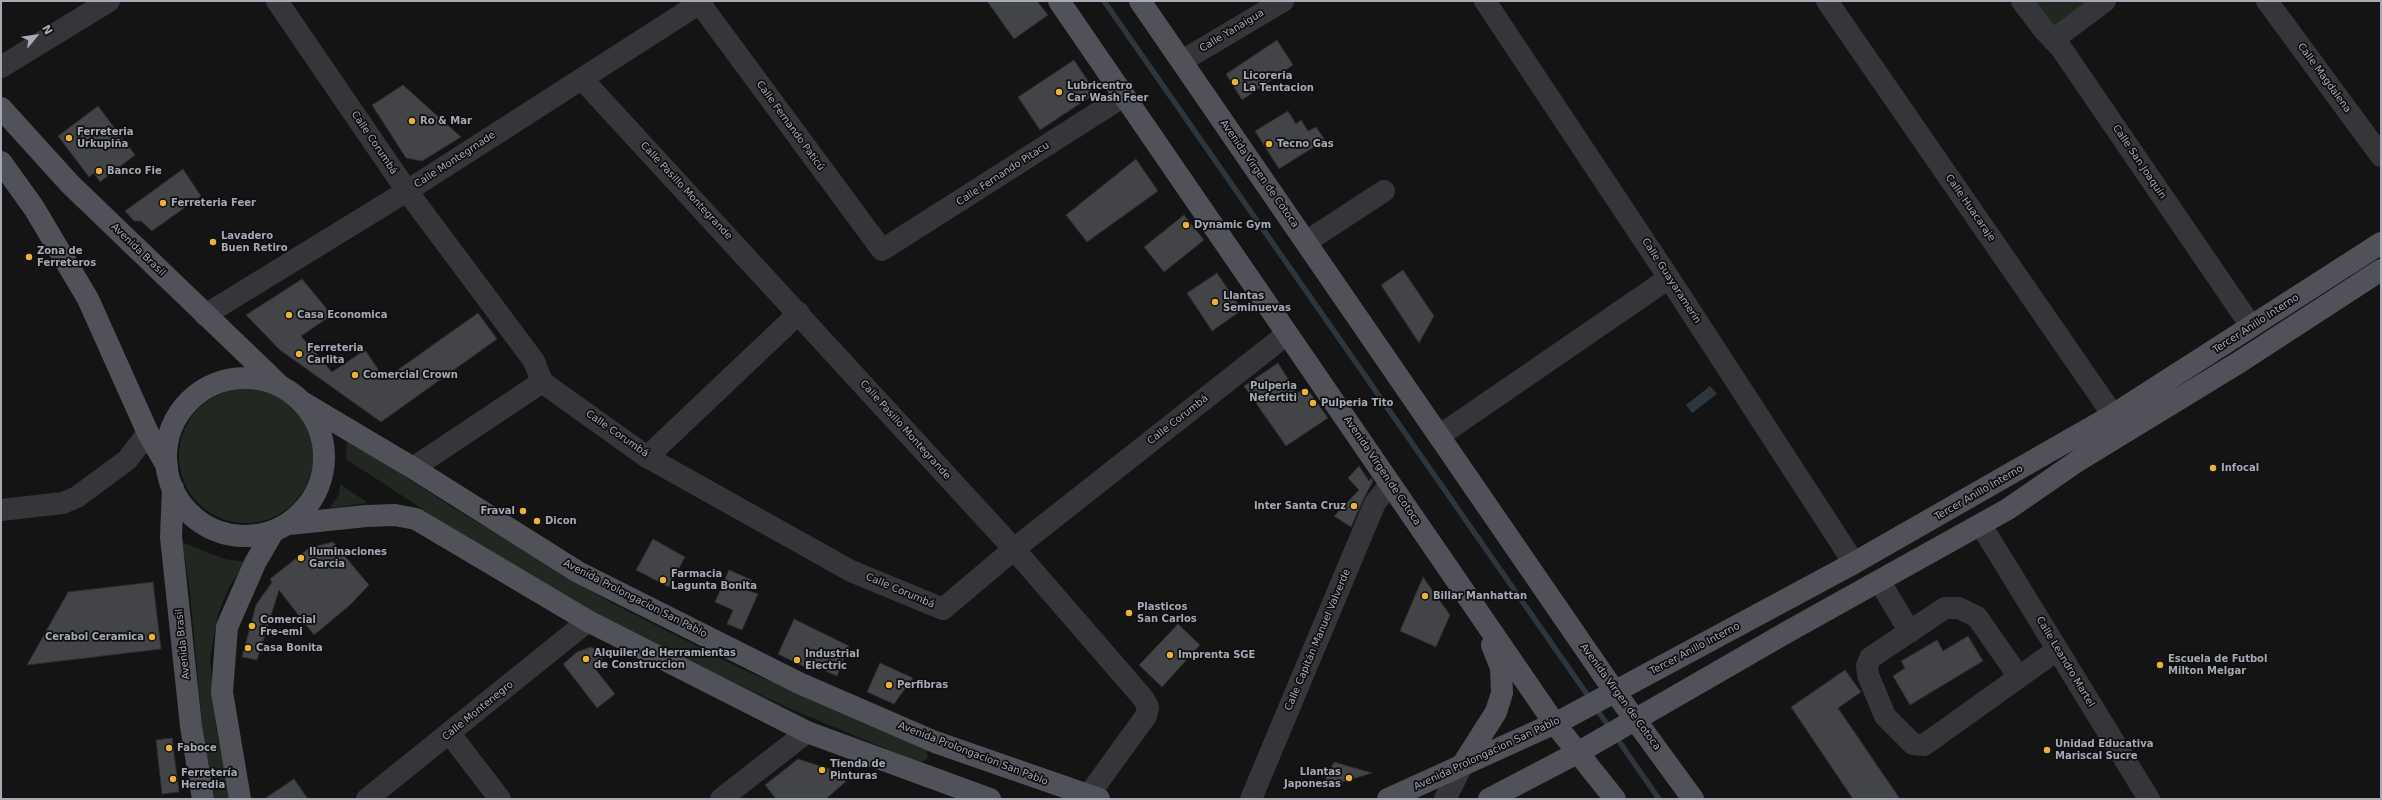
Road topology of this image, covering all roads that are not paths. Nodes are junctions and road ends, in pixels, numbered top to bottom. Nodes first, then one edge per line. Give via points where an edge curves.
1 (109, 1) edge
2 (277, 1) edge
3 (1059, 1) edge
4 (1140, 1) edge
5 (1283, 1) edge
6 (1485, 1) edge
7 (1827, 1) edge
8 (2022, 1) edge
9 (2105, 1) edge
10 (2267, 1) edge
11 (700, 2) edge
12 (2053, 40) junction
13 (1182, 61) junction
14 (1, 67) edge
15 (582, 79) junction
16 (1124, 96) junction
17 (1, 108) edge
18 (2381, 156) edge
19 (1, 162) edge
20 (407, 191) junction
21 (1384, 191) dead end
22 (1306, 242) junction
23 (2381, 244) edge
24 (882, 250) joint
25 (2381, 257) edge
26 (2381, 270) edge
27 (1669, 278) junction
28 (799, 313) junction
29 (205, 315) junction
30 (2251, 326) junction
31 (1287, 334) junction
32 (542, 382) junction
33 (280, 386) junction
34 (302, 402) junction
35 (2113, 415) junction
36 (148, 433) junction
37 (1439, 436) junction
38 (647, 456) junction
39 (2080, 460) junction
40 (167, 466) junction
41 (413, 468) junction
42 (1391, 486) junction
43 (173, 488) junction
44 (1, 510) edge
45 (1981, 525) junction
46 (281, 528) junction
47 (1014, 549) junction
48 (1854, 563) junction
49 (1880, 582) junction
50 (1482, 618) junction
51 (588, 621) junction
52 (1910, 632) junction
53 (2057, 650) junction
54 (1730, 665) junction
55 (2018, 677) junction
56 (1612, 694) junction
57 (1559, 721) junction
58 (1632, 722) junction
59 (806, 732) junction
60 (450, 734) junction
61 (935, 742) junction
62 (1582, 750) junction
63 (966, 753) junction
64 (1463, 764) junction
65 (922, 774) junction
66 (953, 785) junction
67 (1094, 798) edge
68 (203, 799) edge
69 (240, 799) edge
70 (367, 799) edge
71 (500, 799) edge
72 (721, 799) edge
73 (990, 799) edge
74 (1251, 799) edge
75 (1388, 799) edge
76 (1445, 799) edge
77 (1489, 799) edge
78 (1615, 799) edge
79 (1693, 799) edge
80 (2149, 799) edge

1 - 14 street
2 - 20 street, Calle Corumbá
3 - 16 main road, Avenida Virgen de Cotoca
4 - 13 main road, Avenida Virgen de Cotoca
5 - 13 street, Calle Yanaigua
6 - 27 street, Calle Guayaramerín
7 - 35 street, Calle Huacaraje
8 - 12 street, Calle San Joaquín
9 - 12 street
10 - 18 street, Calle Magdalena
11 - 15 street, Calle Montegrnade
11 - 24 street, Calle Fernando Paticú
12 - 30 street, Calle San Joaquín via 2061,48
13 - 22 main road, Avenida Virgen de Cotoca
15 - 20 street, Calle Montegrnade
15 - 28 street, Calle Pasillo Montegrande
16 - 24 street, Calle Fernando Pitacu
16 - 31 main road, Avenida Virgen de Cotoca
17 - 29 main road, Avenida Brasil via 70,184
19 - 36 main road via 34,208 88,299
20 - 29 street, Calle Montegrnade
20 - 32 street, Calle Corumbá via 534,361
21 - 22 street
22 - 37 main road, Avenida Virgen de Cotoca
23 - 30 main road, Tercer Anillo Interno
25 - 30 main road via 2273,325 2257,329
26 - 39 main road via 2238,363
27 - 37 street
27 - 48 street, Calle Guayaramerín
28 - 38 street
28 - 47 street, Calle Pasillo Montegrande
29 - 33 main road, Avenida Brasil
30 - 35 main road, Tercer Anillo Interno
30 - 39 main road via 2249,338 2245,342 2135,412
31 - 42 main road, Avenida Virgen de Cotoca
31 - 47 street, Calle Corumbá
32 - 38 street, Calle Corumbá
32 - 41 street
33 - 34 main road, Avenida Prolongacion San Pablo
33 - 40 main road via 254,378 237,378 219,382 200,392 184,407 174,422 167,448
34 - 41 main road, Avenida Prolongacion San Pablo
34 - 46 main road via 319,430 323,443 324,462 321,480 314,497 303,512
35 - 45 main road via 2107,424 2073,452 1987,505 1980,511
35 - 48 main road, Tercer Anillo Interno
36 - 40 main road
36 - 44 street via 127,460 77,497 63,503
37 - 56 main road, Avenida Virgen de Cotoca
38 - 47 street, Calle Corumbá via 851,570 943,609
39 - 45 main road
40 - 43 main road
41 - 61 main road, Avenida Prolongacion San Pablo via 578,572 799,683
42 - 50 main road, Avenida Virgen de Cotoca
42 - 74 street, Calle Capitán Manuel Valverde via 1375,503
43 - 46 main road via 188,512 210,528 246,537
43 - 68 main road, Avenida Brasil via 171,537 191,726
45 - 49 main road
45 - 53 street, Calle Leandro Martel
46 - 51 main road via 366,516 395,515 416,519
46 - 69 main road via 254,563 227,627 222,692
47 - 67 street, Calle Pasillo Montegrande via 1143,698 1148,707 1146,716
48 - 54 main road via 1857,573 1853,581 1759,634
48 - 56 main road, Tercer Anillo Interno
49 - 52 street
49 - 54 main road
50 - 57 main road, Avenida Virgen de Cotoca
50 - 64 main road via 1501,668 1502,692 1496,712
51 - 59 main road
51 - 60 street, Calle Montenegro
52 - 55 street via 1945,608 1959,608 1977,617
52 - 55 street via 1870,658 1867,666 1868,675 1886,716 1914,744 1924,745
53 - 55 street
53 - 80 street, Calle Leandro Martel
54 - 58 main road
56 - 57 main road, Tercer Anillo Interno
56 - 58 main road, Avenida Virgen de Cotoca
57 - 62 main road, Avenida Virgen de Cotoca
57 - 64 main road, Avenida Prolongacion San Pablo
58 - 62 main road
58 - 79 main road, Avenida Virgen de Cotoca
59 - 65 main road
59 - 72 street
60 - 70 street, Calle Montenegro
60 - 71 street
61 - 63 main road, Avenida Prolongacion San Pablo
61 - 65 main road via 935,760
62 - 77 main road
62 - 78 main road, Avenida Virgen de Cotoca
63 - 66 main road via 957,758 952,766 950,776
63 - 67 main road, Avenida Prolongacion San Pablo
64 - 75 main road, Avenida Prolongacion San Pablo
64 - 76 street
65 - 66 main road
66 - 73 main road

